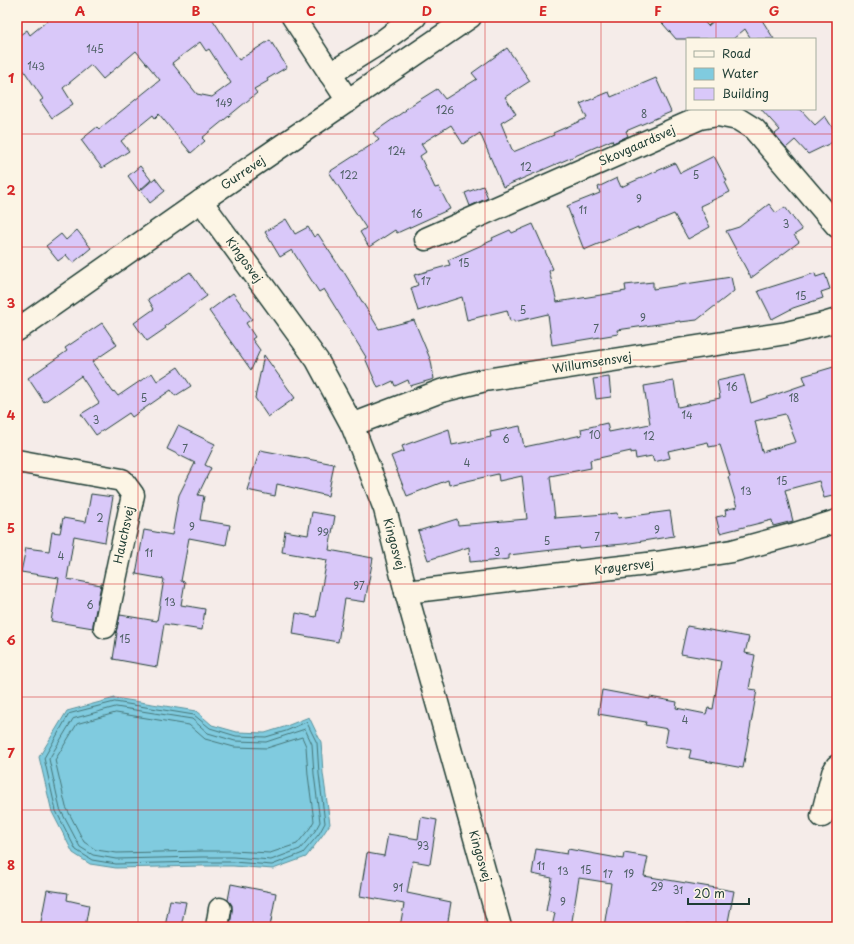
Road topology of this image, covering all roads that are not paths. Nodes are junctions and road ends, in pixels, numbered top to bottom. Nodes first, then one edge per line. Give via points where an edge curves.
1 (293, 17) edge
2 (415, 17) edge
3 (470, 17) edge
4 (330, 74) junction
5 (348, 101) junction
6 (201, 201) junction
7 (837, 226) edge
8 (426, 239) dead end
9 (837, 320) edge
10 (17, 330) edge
11 (352, 425) junction
12 (17, 461) edge
13 (837, 520) edge
14 (406, 592) junction
15 (105, 627) dead end
16 (837, 766) edge
17 (822, 816) dead end
18 (500, 927) edge

1 - 4 street
2 - 4 street via 383,42
3 - 5 street, Gurrevej
4 - 5 street
5 - 6 street, Gurrevej
6 - 10 street, Gurrevej
6 - 11 street, Kingosvej via 317,360
7 - 8 street, Skovgaardsvej via 754,129 738,119 718,115 700,118
9 - 11 street, Willumsensvej via 787,333 485,380 441,391
11 - 14 street, Kingosvej via 385,509
12 - 15 street, Hauchsvej via 122,480 133,495
13 - 14 street, Krøyersvej via 795,534 724,552 656,563
14 - 18 street, Kingosvej
16 - 17 street

